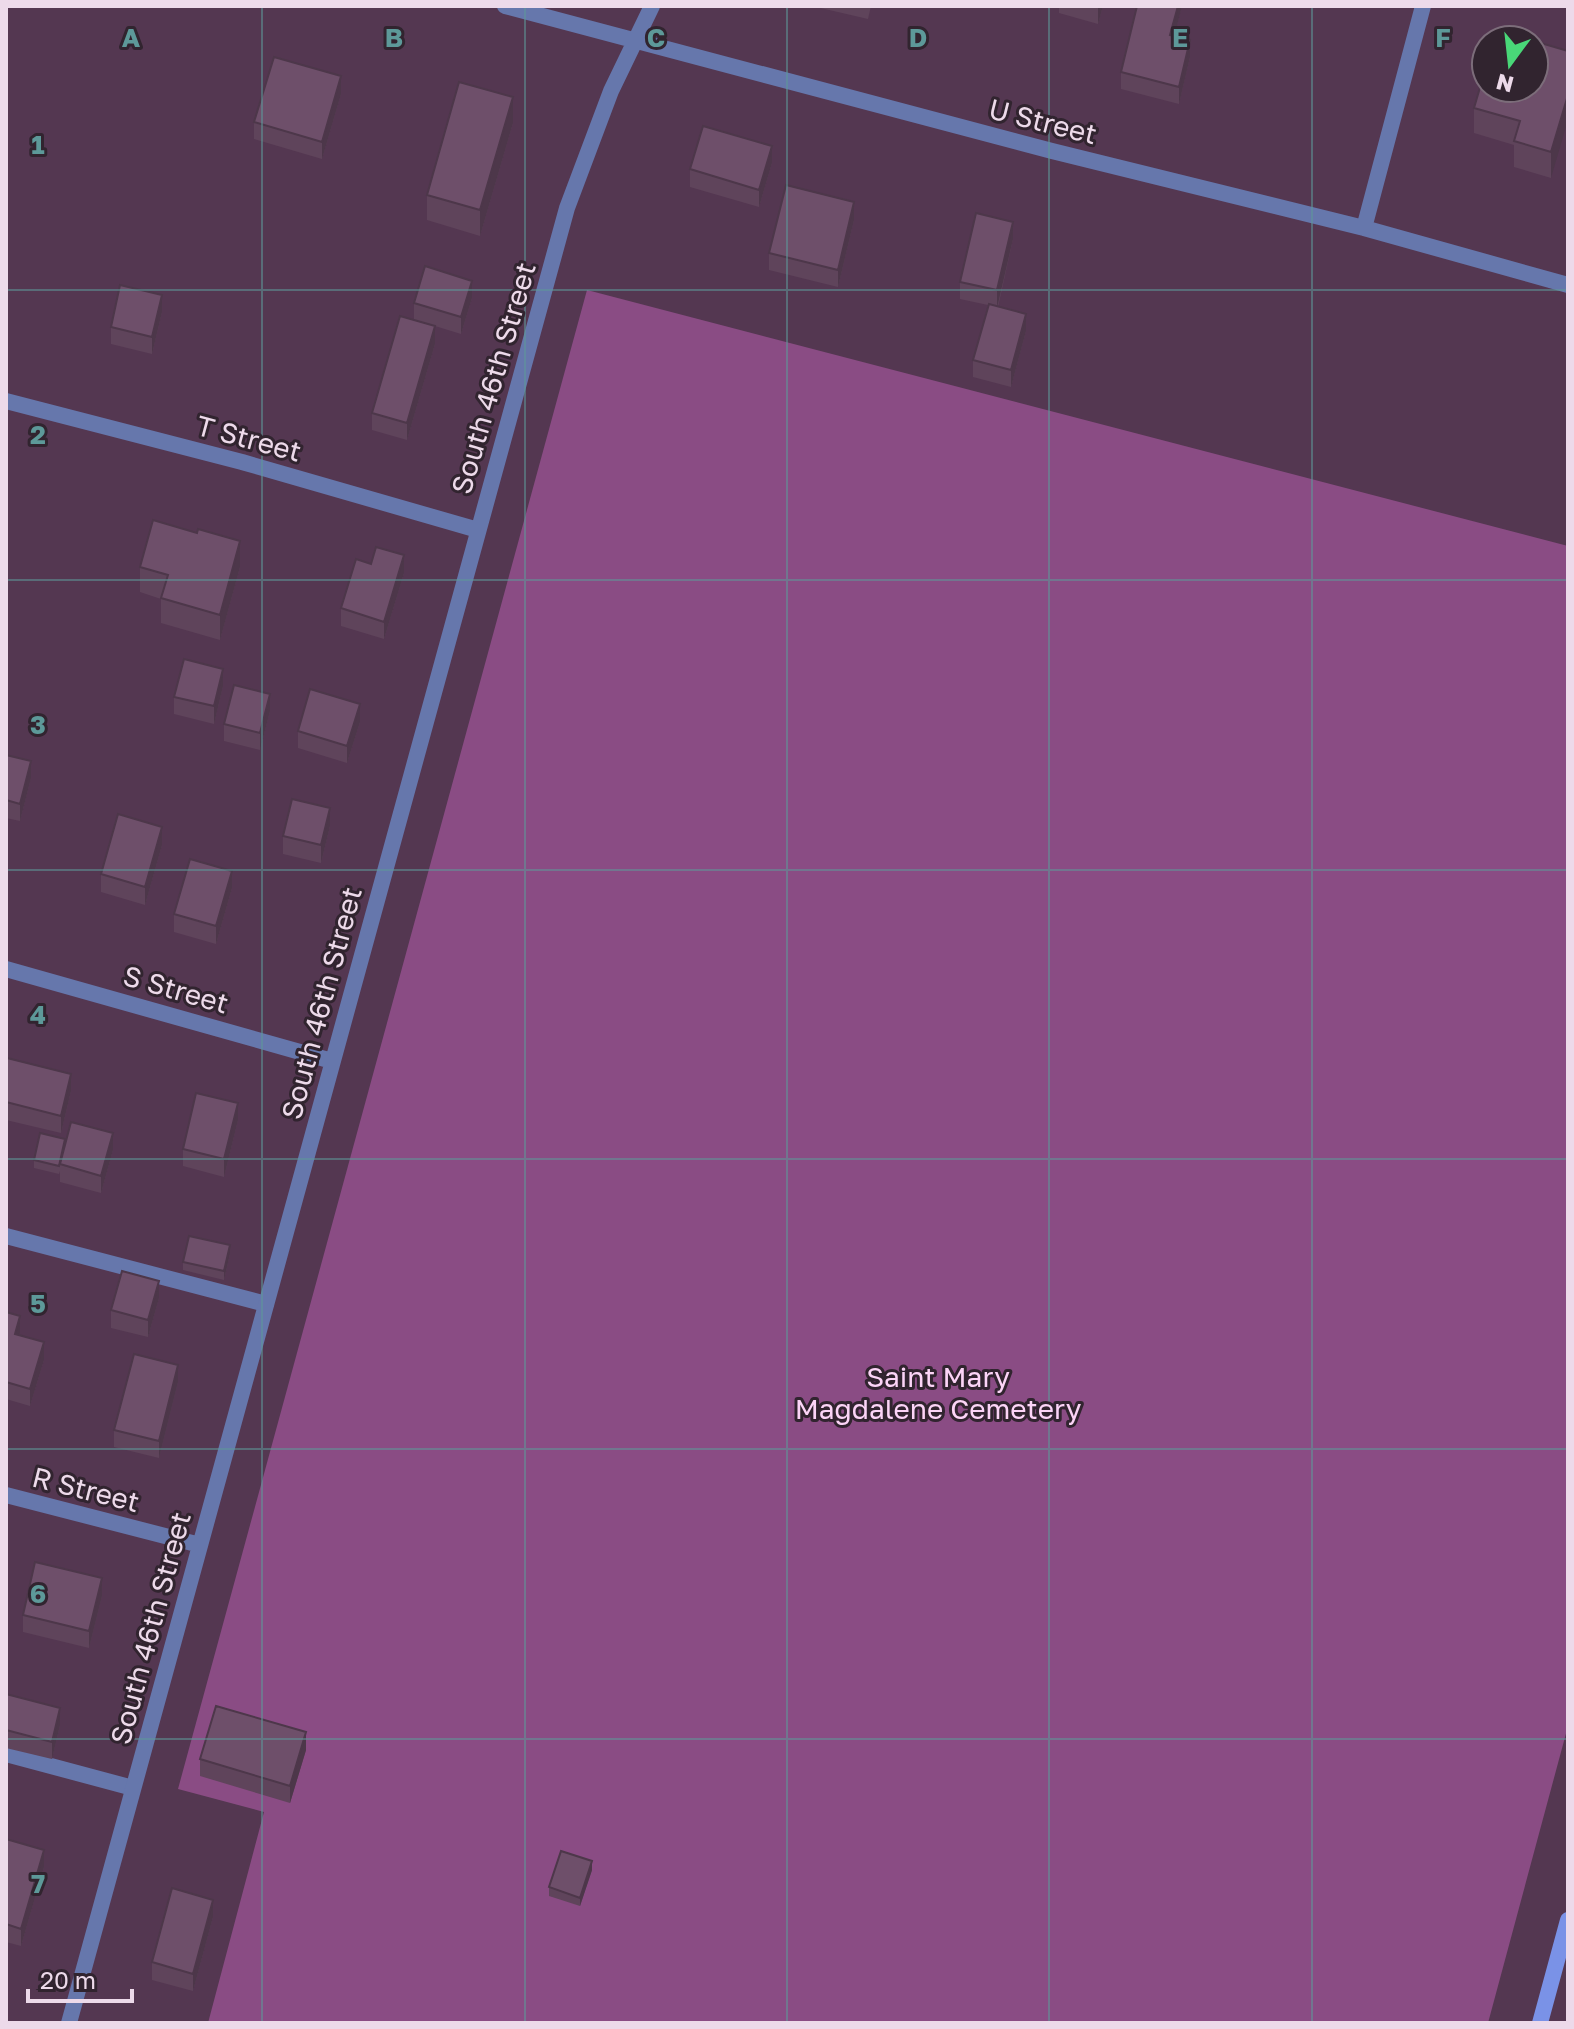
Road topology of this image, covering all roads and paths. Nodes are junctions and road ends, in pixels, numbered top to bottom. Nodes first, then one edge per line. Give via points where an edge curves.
1 (505, 6) edge
2 (652, 6) edge
3 (1423, 6) edge
4 (636, 41) junction
5 (1364, 228) junction
6 (1568, 285) edge
7 (6, 401) edge
8 (478, 530) junction
9 (6, 969) edge
10 (332, 1061) junction
11 (6, 1236) edge
12 (266, 1304) junction
13 (6, 1495) edge
14 (200, 1545) junction
15 (6, 1754) edge
16 (133, 1788) junction
17 (1568, 1920) edge
18 (69, 2023) edge
19 (1540, 2023) edge

1 - 4 street, U Street
2 - 4 street, South 46th Street
3 - 5 street
4 - 5 street, U Street
4 - 8 street, South 46th Street via 611,91 567,208
5 - 6 street, U Street
7 - 8 street, T Street
8 - 10 street, South 46th Street
9 - 10 street, S Street
10 - 12 street, South 46th Street
11 - 12 street
12 - 14 street, South 46th Street
13 - 14 street, R Street
14 - 16 street, South 46th Street
15 - 16 street
16 - 18 street, South 46th Street
17 - 19 main road

